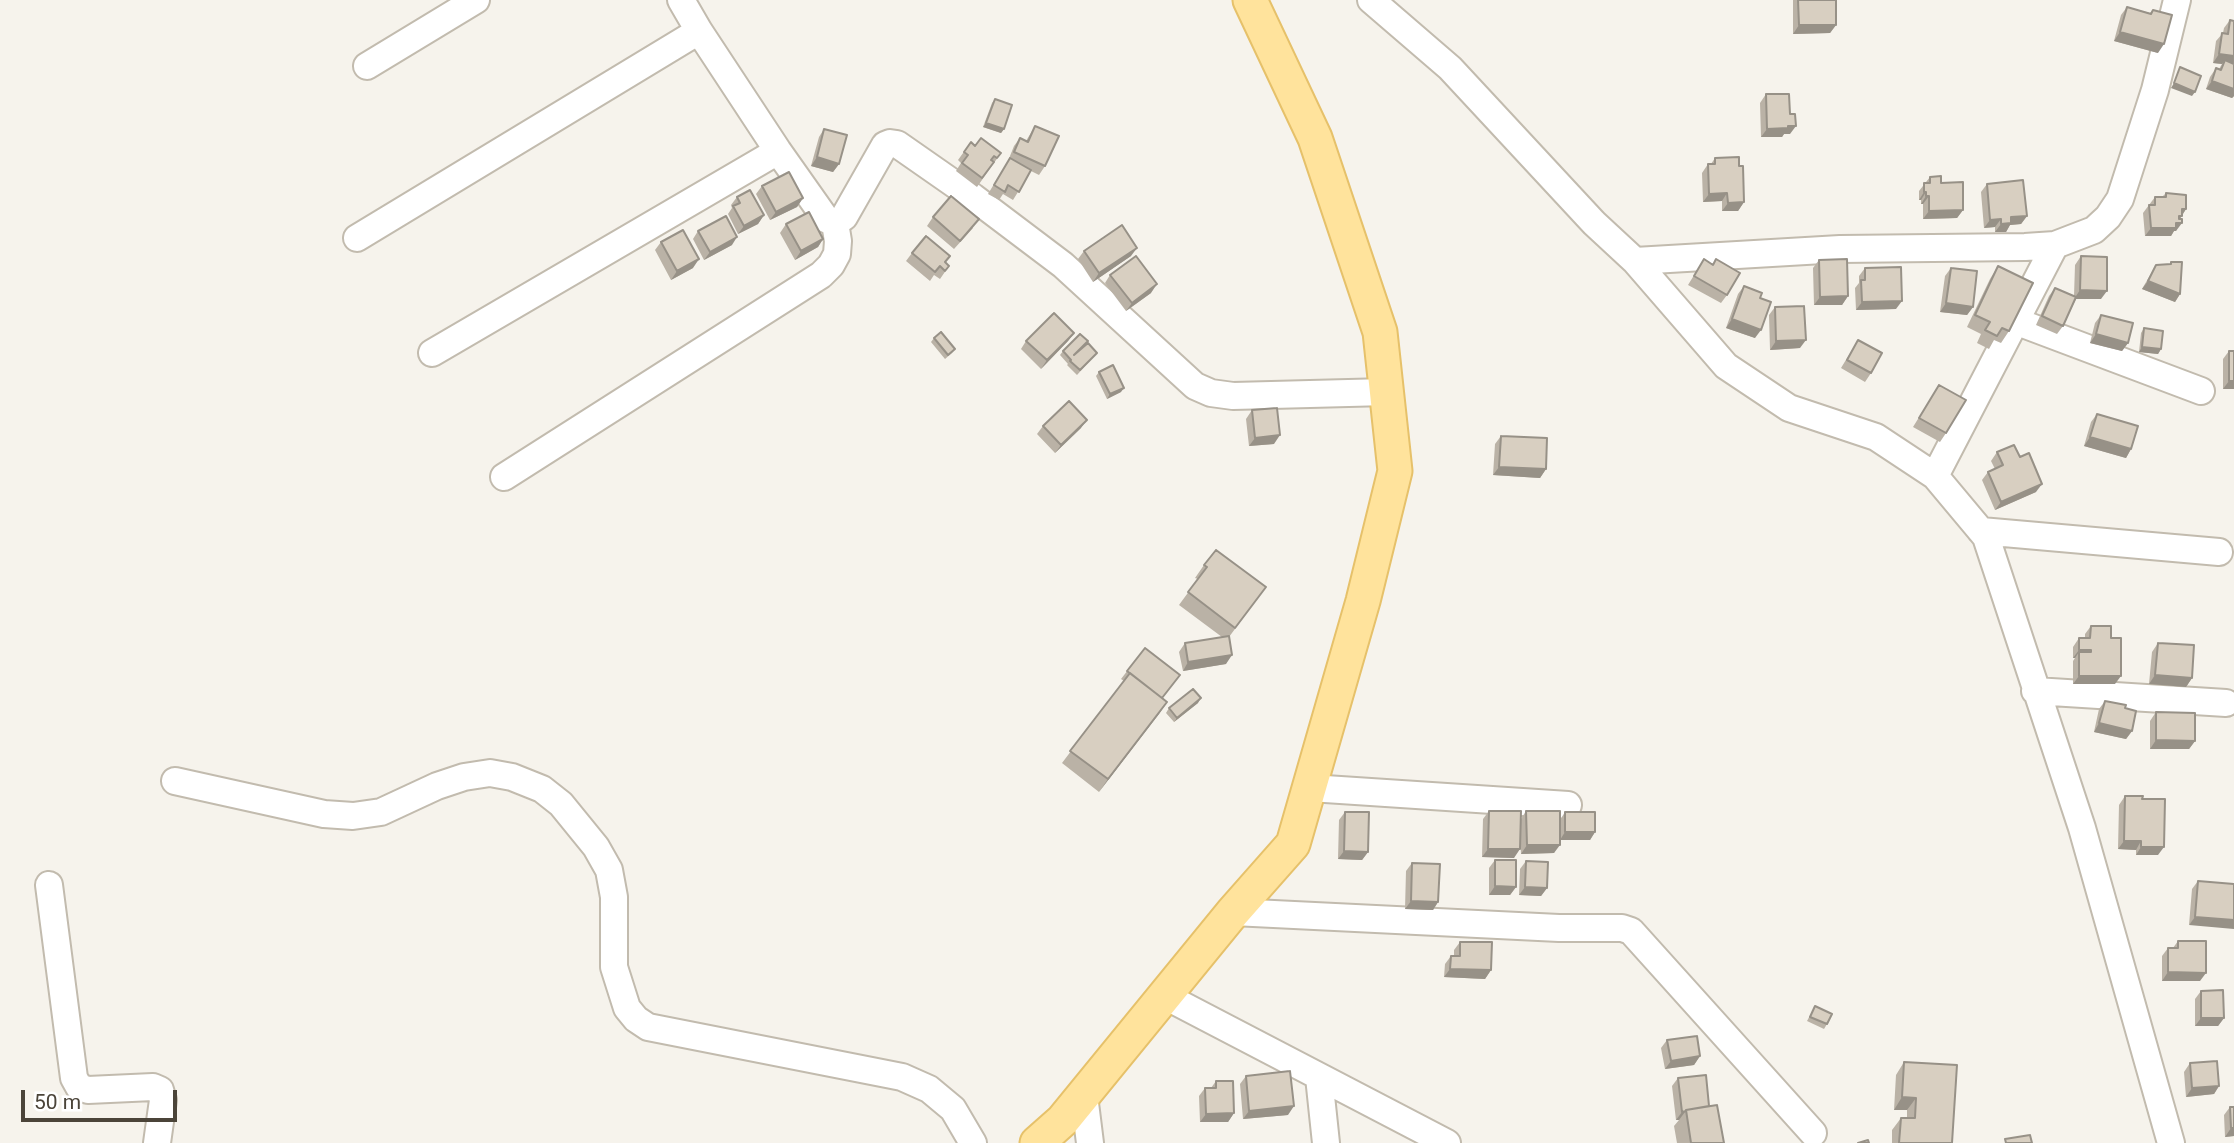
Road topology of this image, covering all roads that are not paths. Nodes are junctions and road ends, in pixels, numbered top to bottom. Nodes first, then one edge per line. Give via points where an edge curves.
1 (476, 0) edge
2 (681, 0) edge
3 (1250, 0) edge
4 (1371, 0) edge
5 (2176, 0) edge
6 (699, 31) junction
7 (367, 66) dead end
8 (778, 151) junction
9 (835, 223) junction
10 (357, 238) dead end
11 (2055, 245) junction
12 (1635, 261) junction
13 (2015, 321) junction
14 (432, 353) dead end
15 (2201, 391) dead end
16 (1387, 392) junction
17 (1935, 476) junction
18 (504, 477) dead end
19 (1981, 531) junction
20 (2219, 552) dead end
21 (2035, 691) junction
22 (2226, 703) dead end
23 (175, 780) dead end
24 (1310, 788) junction
25 (1568, 805) dead end
26 (49, 885) dead end
27 (1233, 912) junction
28 (1166, 996) junction
29 (1319, 1077) junction
30 (1084, 1094) junction
31 (1813, 1133) dead end
32 (157, 1143) edge
33 (973, 1143) edge
34 (1037, 1143) edge
35 (1090, 1143) edge
36 (1326, 1143) edge
37 (1447, 1143) edge
38 (2171, 1143) edge

1 - 7 street
2 - 6 street
3 - 16 main road via 1315,138 1380,332
4 - 12 street via 1450,68
5 - 11 street via 2155,90 2120,199 2094,230
6 - 8 street
6 - 10 street
8 - 9 street via 826,219
8 - 14 street
9 - 16 street via 844,217 885,145 897,144 1063,265 1195,386 1233,396
9 - 18 street via 837,254 821,275
11 - 12 street via 1840,249
11 - 13 street
12 - 17 street via 1726,366 1789,408 1876,437
13 - 15 street
13 - 17 street
16 - 24 main road via 1395,471
17 - 19 street
19 - 20 street
19 - 21 street
21 - 22 street
21 - 38 street via 2082,828
23 - 33 street via 324,814 352,816 381,813 437,786 490,773 542,789 588,836 609,870 614,897 614,967 627,1008 636,1019 648,1027 902,1077 929,1089 953,1109
24 - 25 street
24 - 27 main road via 1293,844
26 - 32 street via 74,1078 79,1087 88,1090 160,1090 163,1100
27 - 28 main road
27 - 31 street via 1631,931
28 - 29 street
28 - 30 main road
29 - 36 street
29 - 37 street
30 - 34 main road
30 - 35 street

